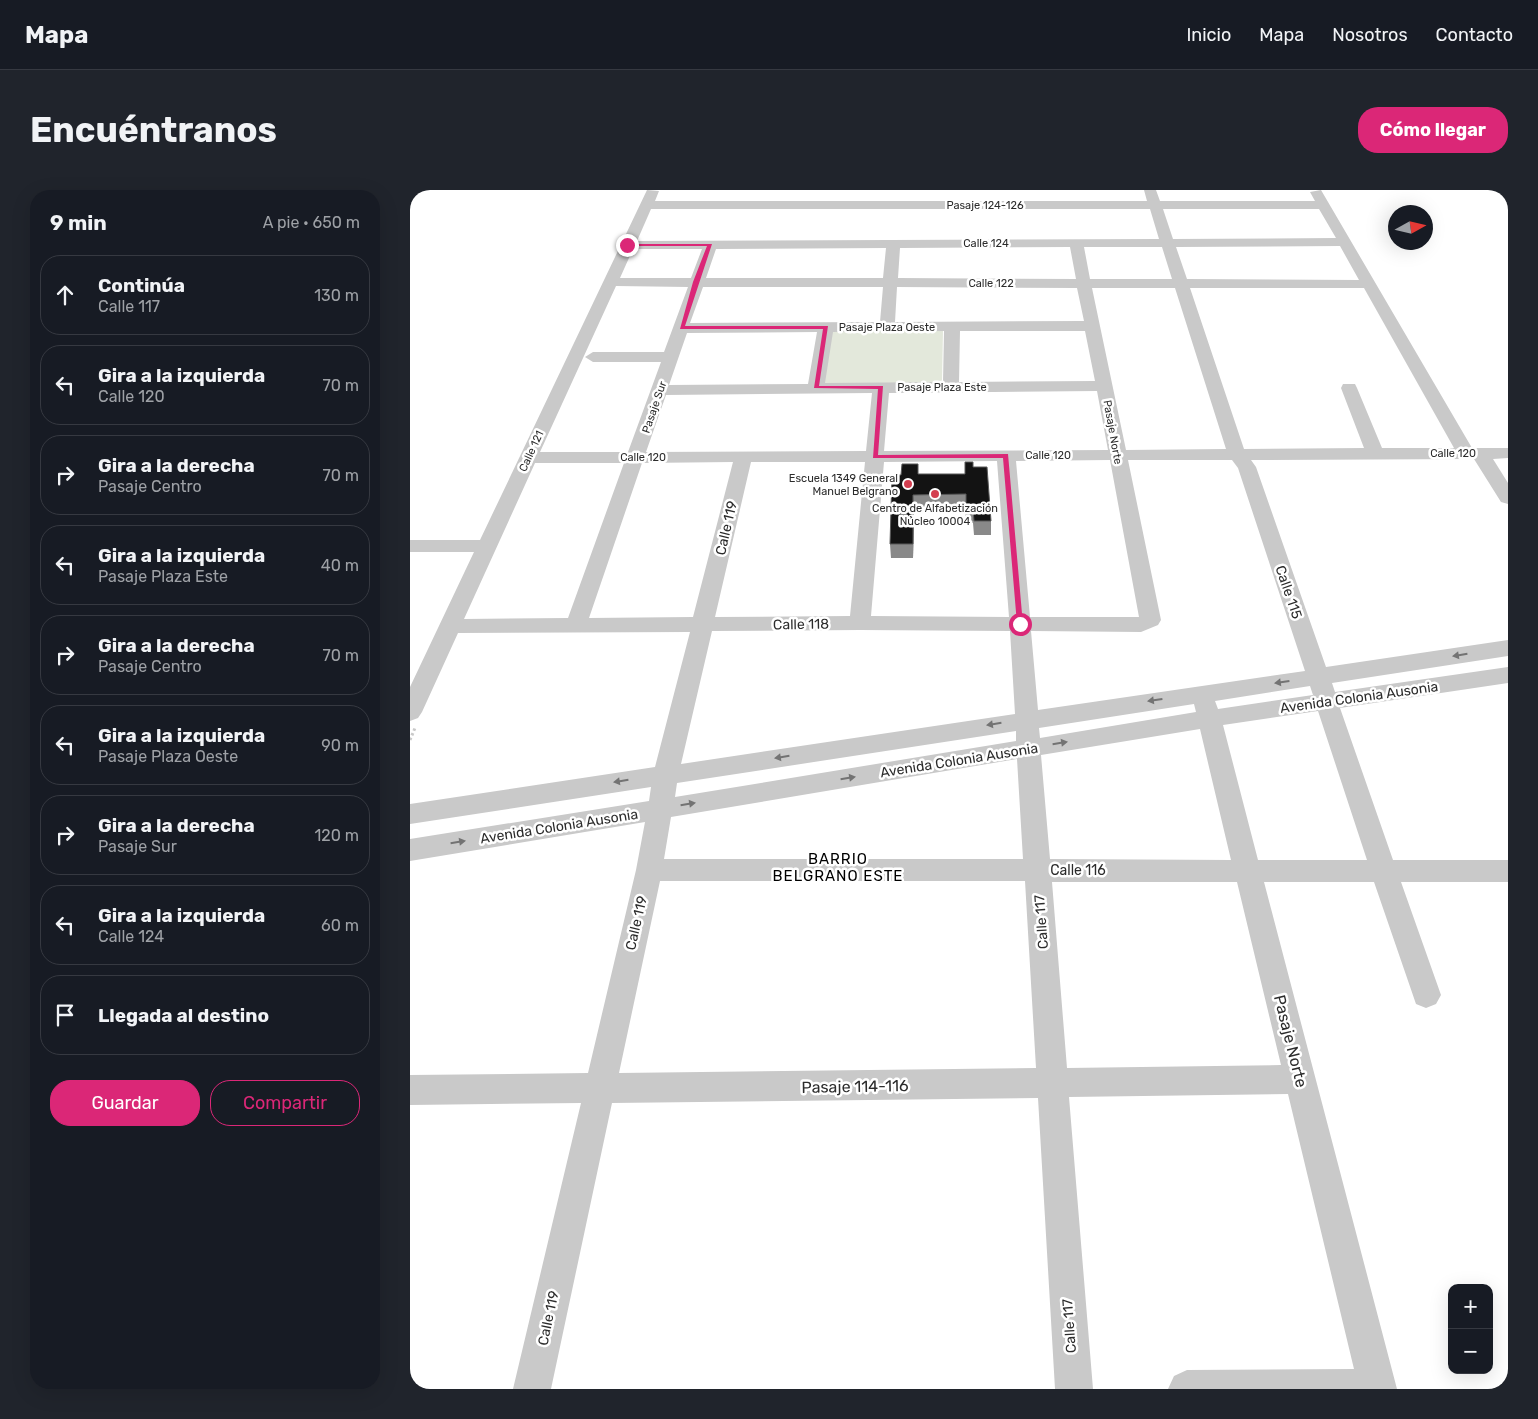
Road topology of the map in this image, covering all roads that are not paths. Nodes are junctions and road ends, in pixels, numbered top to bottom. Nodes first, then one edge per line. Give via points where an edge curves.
1 (654, 190) edge
2 (815, 190) edge
3 (980, 190) edge
4 (1314, 190) edge
5 (1152, 198) edge
6 (1324, 205) junction
7 (647, 206) junction
8 (811, 210) junction
9 (982, 210) junction
10 (1167, 242) junction
11 (1345, 242) junction
12 (1076, 243) junction
13 (710, 244) junction
14 (893, 244) junction
15 (627, 245) junction
16 (611, 282) junction
17 (696, 282) junction
18 (890, 283) junction
19 (1085, 283) junction
20 (1181, 283) junction
21 (1370, 284) junction
22 (1093, 326) junction
23 (826, 327) junction
24 (888, 327) junction
25 (952, 327) junction
26 (682, 328) junction
27 (593, 357) dead end
28 (672, 358) junction
29 (1104, 386) junction
30 (950, 387) junction
31 (816, 388) junction
32 (881, 388) junction
33 (1349, 388) dead end
34 (660, 390) junction
35 (1473, 453) junction
36 (1508, 453) edge
37 (1237, 454) junction
38 (1375, 454) junction
39 (1117, 455) junction
40 (875, 456) junction
41 (1006, 456) junction
42 (743, 457) junction
43 (528, 458) junction
44 (636, 458) junction
45 (1508, 498) edge
46 (410, 546) edge
47 (488, 546) junction
48 (1150, 620) joint
49 (860, 624) junction
50 (1020, 624) junction
51 (704, 625) junction
52 (451, 626) junction
53 (576, 626) junction
54 (1508, 648) edge
55 (1508, 675) edge
56 (1318, 676) junction
57 (1326, 702) junction
58 (1205, 706) junction
59 (410, 712) edge
60 (1026, 719) junction
61 (1028, 748) junction
62 (666, 774) junction
63 (660, 809) junction
64 (410, 814) edge
65 (410, 850) edge
66 (649, 870) junction
67 (1038, 870) junction
68 (1247, 871) junction
69 (1383, 871) junction
70 (1508, 871) edge
71 (1426, 996) dead end
72 (1300, 1075) junction
73 (1052, 1084) junction
74 (410, 1090) edge
75 (598, 1090) junction
76 (1378, 1388) edge
77 (532, 1389) edge
78 (1074, 1389) edge
79 (1186, 1389) edge

1 - 7 street, Calle 121
2 - 8 street
3 - 9 street
4 - 6 street
5 - 6 street, Pasaje 124-126
5 - 9 street, Pasaje 124-126
5 - 10 street, Calle 115
6 - 11 street
7 - 8 street, Pasaje 124-126
7 - 15 street, Calle 121
8 - 9 street, Pasaje 124-126
10 - 11 street, Calle 124
10 - 12 street, Calle 124
10 - 20 street, Calle 115
11 - 21 street
12 - 14 street, Calle 124 via 984,239
12 - 19 street, Pasaje Norte
13 - 14 street, Calle 124 via 806,239
13 - 15 street, Calle 124
13 - 17 street, Pasaje Sur
14 - 18 street
15 - 16 street, Calle 121
16 - 17 street, Calle 122
16 - 43 street, Calle 121
17 - 18 street, Calle 122
17 - 26 street, Pasaje Sur
18 - 19 street, Calle 122
18 - 24 street
19 - 20 street, Calle 122
19 - 22 street, Pasaje Norte
20 - 21 street, Calle 122
20 - 37 street, Calle 115
21 - 35 street
22 - 25 street, Pasaje Plaza Oeste
22 - 29 street, Pasaje Norte
23 - 24 street, Pasaje Plaza Oeste
23 - 26 street, Pasaje Plaza Oeste
23 - 31 street
24 - 25 street, Pasaje Plaza Oeste
25 - 30 street
26 - 28 street, Pasaje Sur
27 - 28 street
28 - 34 street, Pasaje Sur
29 - 30 street, Pasaje Plaza Este
29 - 39 street, Pasaje Norte
30 - 32 street, Pasaje Plaza Este
31 - 32 street, Pasaje Plaza Este
31 - 34 street, Pasaje Plaza Este
32 - 40 street
33 - 38 street
34 - 44 street, Pasaje Sur
35 - 36 street, Calle 120
35 - 38 street, Calle 120
35 - 45 street
37 - 38 street, Calle 120
37 - 39 street, Calle 120
37 - 56 street, Calle 115 via 1247,467
39 - 41 street, Calle 120
39 - 48 street, Pasaje Norte
40 - 41 street, Calle 120
40 - 42 street, Calle 120
40 - 49 street
41 - 50 street, Calle 117
42 - 44 street, Calle 120
42 - 51 street, Calle 119
43 - 44 street, Calle 120
43 - 47 street, Calle 121
44 - 53 street, Pasaje Sur
46 - 47 street
47 - 52 street, Calle 121
48 - 50 street, Calle 118 via 1141,625
49 - 50 street, Calle 118
49 - 51 street, Calle 118
50 - 60 street, Calle 117
51 - 53 street, Calle 118
51 - 62 street, Calle 119
52 - 53 street, Calle 118
52 - 59 street, Calle 121
54 -> 56 street, Avenida Colonia Ausonia
55 - 57 street, Avenida Colonia Ausonia
56 - 57 street, Calle 115
56 -> 58 street, Avenida Colonia Ausonia
57 - 58 street, Avenida Colonia Ausonia
57 - 69 street, Calle 115
58 -> 60 street, Avenida Colonia Ausonia
61 -> 58 street, Avenida Colonia Ausonia
58 - 68 street, Pasaje Norte
60 - 61 street, Calle 117
60 -> 62 street, Avenida Colonia Ausonia
63 -> 61 street, Avenida Colonia Ausonia
61 - 67 street, Calle 117
62 - 63 street, Calle 119
62 -> 64 street, Avenida Colonia Ausonia
65 -> 63 street, Avenida Colonia Ausonia
63 - 66 street, Calle 119
66 - 67 street, Calle 116
66 - 75 street, Calle 119
67 - 68 street, Calle 116
67 - 73 street, Calle 117
68 - 69 street, Calle 116
68 - 72 street, Pasaje Norte
69 - 70 street, Calle 116
69 - 71 street, Calle 115
72 - 73 street, Pasaje 114-116 via 1286,1080
72 - 76 street, Pasaje Norte
73 - 75 street, Pasaje 114-116
73 - 78 street, Calle 117
74 - 75 street, Pasaje 114-116
75 - 77 street, Calle 119
76 - 79 street

